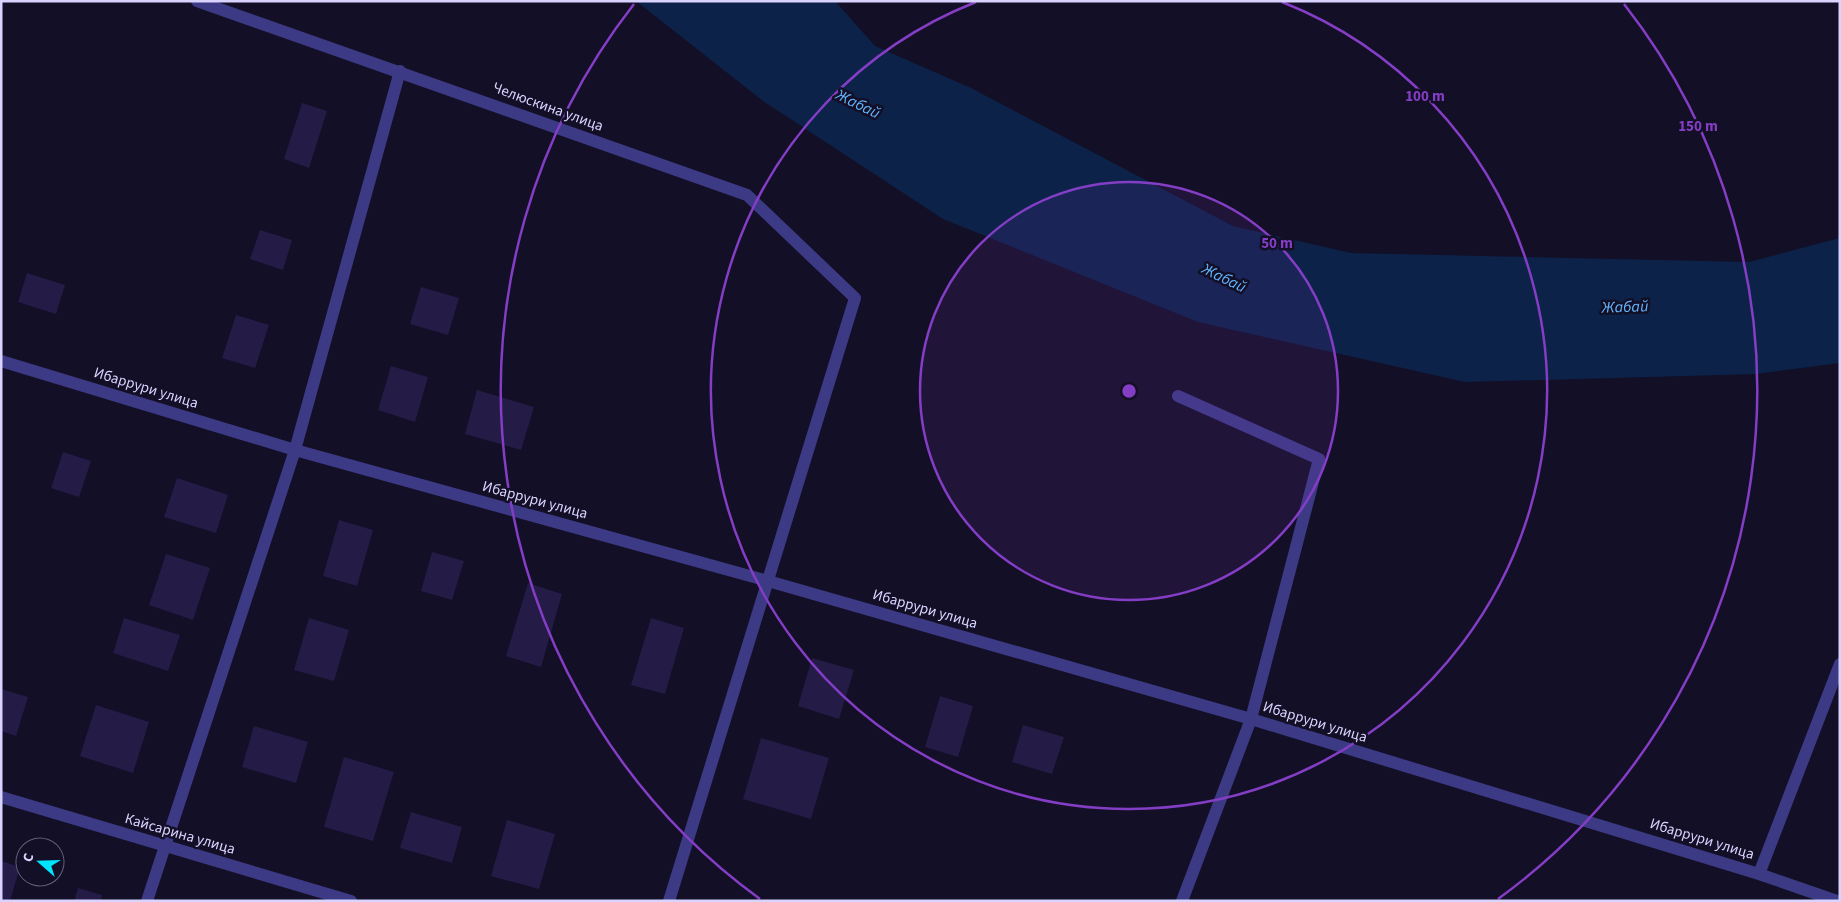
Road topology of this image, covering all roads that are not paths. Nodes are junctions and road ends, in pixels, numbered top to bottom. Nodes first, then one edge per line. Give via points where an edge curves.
1 (197, 1) edge
2 (400, 72) junction
3 (1, 361) edge
4 (1178, 396) dead end
5 (295, 450) junction
6 (768, 581) junction
7 (1840, 664) edge
8 (1251, 720) junction
9 (1, 797) edge
10 (163, 847) junction
11 (1759, 874) junction
12 (147, 901) edge
13 (350, 901) edge
14 (668, 901) edge
15 (1182, 901) edge
16 (1837, 901) edge

1 - 2 street, Челюскина улица
2 - 5 street
2 - 6 street, Челюскина улица via 747,194 855,298
3 - 5 street, Ибаррури улица
4 - 8 street via 1319,459
5 - 6 street, Ибаррури улица
5 - 10 street
6 - 8 street, Ибаррури улица
6 - 14 street
7 - 11 street
8 - 11 street, Ибаррури улица
8 - 15 street
9 - 10 street, Кайсарина улица
10 - 12 street
10 - 13 street, Кайсарина улица
11 - 16 street, Ибаррури улица

